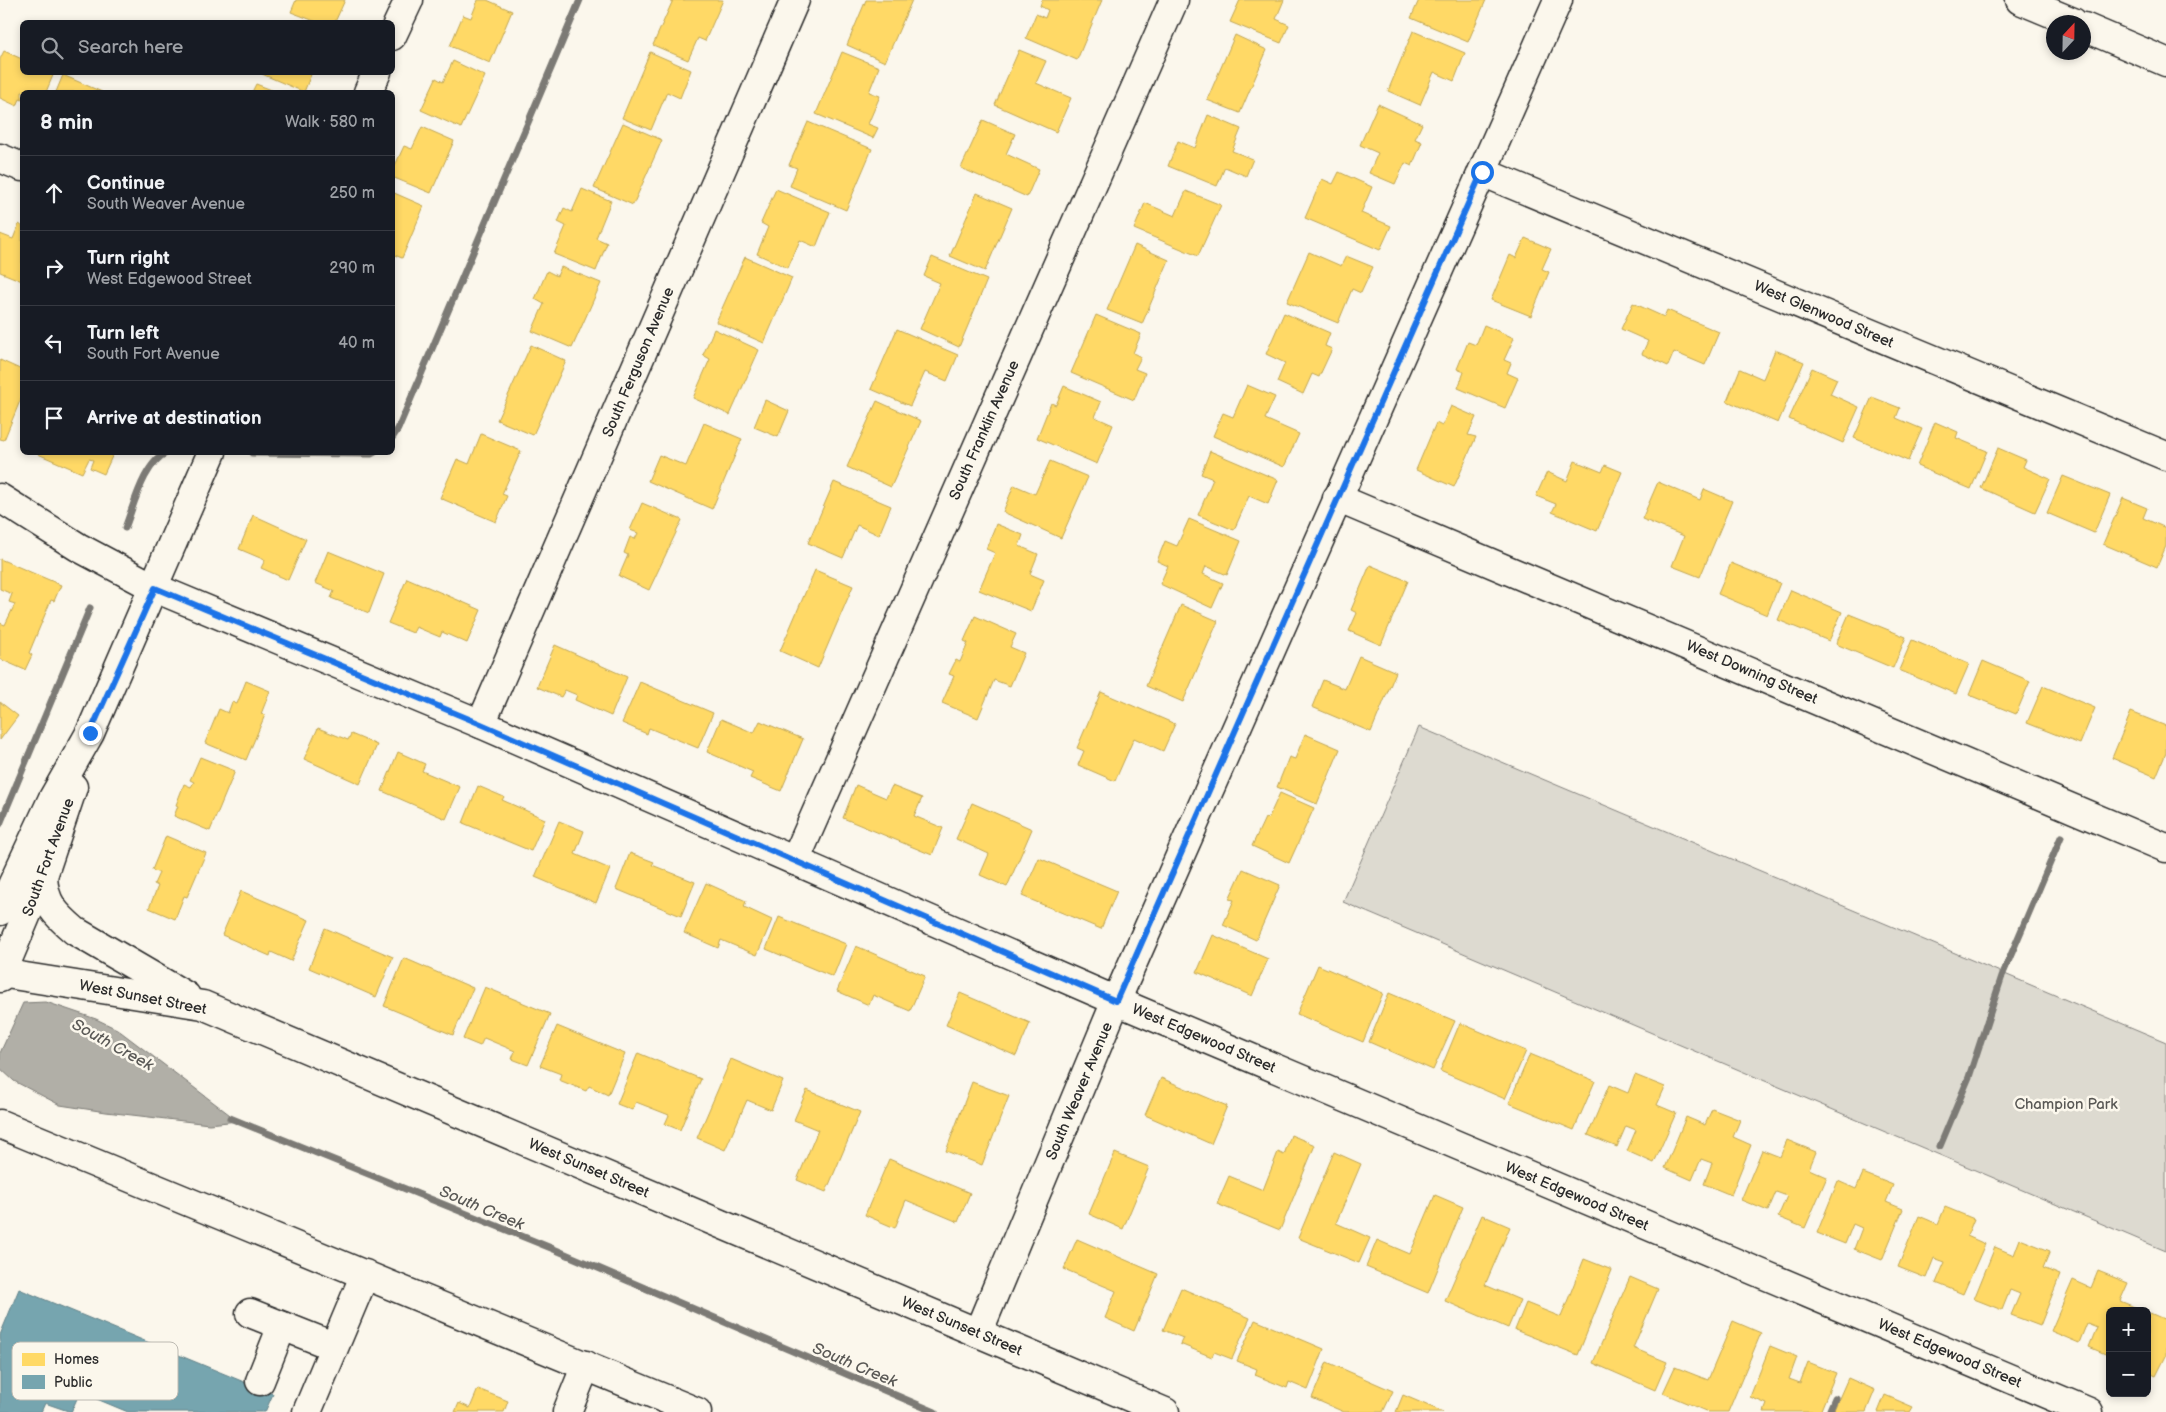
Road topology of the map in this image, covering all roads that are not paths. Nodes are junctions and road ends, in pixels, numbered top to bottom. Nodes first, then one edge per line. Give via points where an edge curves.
1 (408, 0) edge
2 (794, 0) edge
3 (1174, 0) edge
4 (1558, 0) edge
5 (2020, 0) edge
6 (2056, 15) edge
7 (395, 29) edge
8 (2091, 30) edge
9 (2166, 62) edge
10 (376, 75) edge
11 (369, 90) edge
12 (0, 158) edge
13 (20, 166) edge
14 (1482, 172) junction
15 (211, 455) edge
16 (2166, 456) edge
17 (0, 498) edge
18 (1337, 498) junction
19 (155, 588) junction
20 (481, 724) junction
21 (90, 733) junction
22 (2166, 848) edge
23 (795, 861) junction
24 (43, 876) junction
25 (0, 911) edge
26 (1, 974) edge
27 (1116, 1001) junction
28 (203, 1005) junction
29 (0, 1124) edge
30 (365, 1274) junction
31 (250, 1313) dead end
32 (282, 1326) junction
33 (978, 1333) junction
34 (333, 1346) junction
35 (586, 1365) junction
36 (260, 1381) dead end
37 (307, 1412) edge
38 (566, 1412) edge
39 (697, 1412) edge
40 (1165, 1412) edge
41 (2089, 1412) edge

1 - 7 street
2 - 20 street, South Ferguson Avenue
3 - 23 street, South Franklin Avenue
4 - 14 street, South Weaver Avenue
5 - 6 street
8 - 9 street
10 - 11 street
12 - 13 street
14 - 16 street, West Glenwood Street
14 - 18 street, South Weaver Avenue
15 - 19 street, South Fort Avenue
17 - 19 street, West Edgewood Street via 78,547
18 - 22 street, West Downing Street
18 - 27 street, South Weaver Avenue
19 - 20 street, West Edgewood Street
19 - 21 street, South Fort Avenue
20 - 23 street, West Edgewood Street
21 - 24 street, South Fort Avenue
21 - 25 street, South Fort Avenue via 52,800
23 - 27 street, West Edgewood Street
24 - 26 street, South Fort Avenue
24 - 28 street via 43,892 60,919 123,961
26 - 28 street, West Sunset Street
27 - 33 street, South Weaver Avenue
27 - 41 street, West Edgewood Street
28 - 33 street, West Sunset Street
29 - 30 street
30 - 34 street
30 - 35 street
31 - 32 street
32 - 34 street
32 - 36 street
33 - 40 street, West Sunset Street
34 - 37 street
35 - 38 street
35 - 39 street

